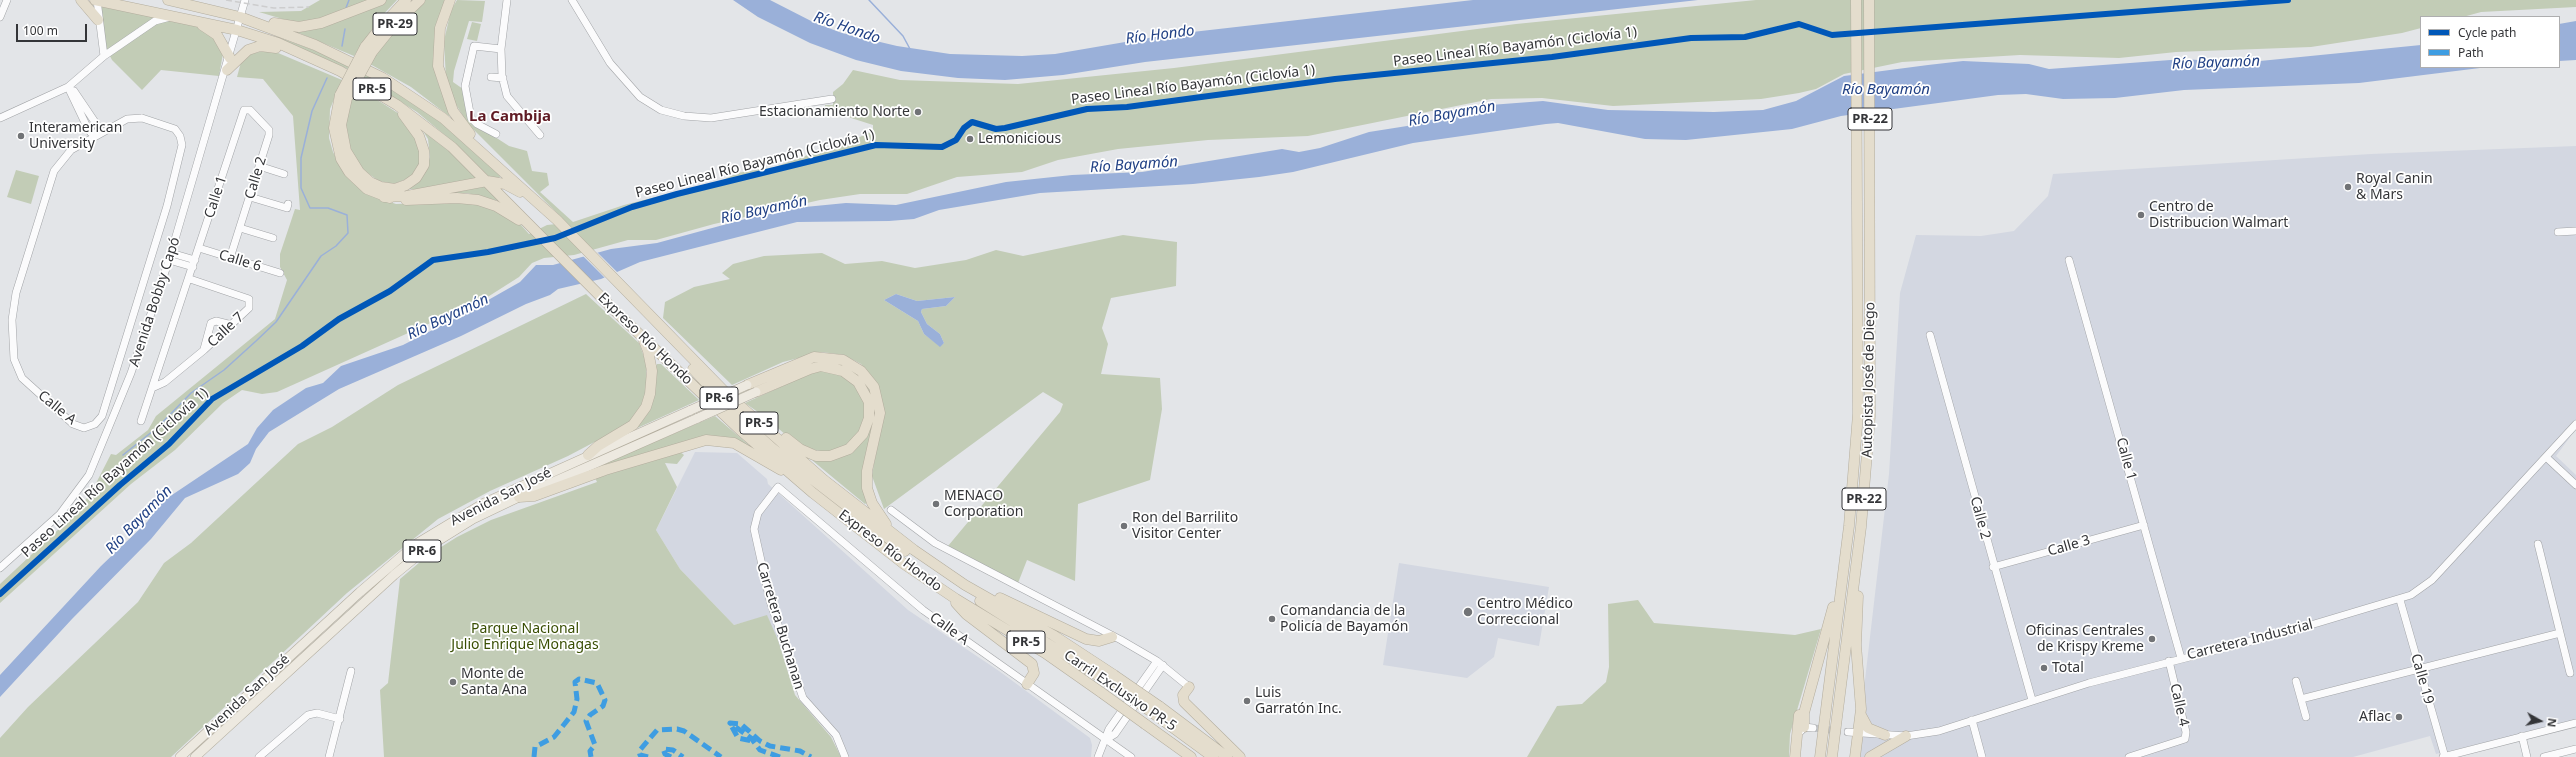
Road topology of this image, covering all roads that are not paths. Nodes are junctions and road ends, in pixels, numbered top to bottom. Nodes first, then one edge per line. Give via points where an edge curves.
1 (7, 0) edge
2 (82, 0) edge
3 (96, 0) edge
4 (168, 0) edge
5 (245, 0) edge
6 (381, 0) edge
7 (406, 0) edge
8 (420, 0) edge
9 (450, 0) edge
10 (507, 0) edge
11 (572, 0) edge
12 (1856, 0) edge
13 (1869, 0) edge
14 (172, 16) junction
15 (0, 17) edge
16 (240, 17) junction
17 (98, 20) junction
18 (196, 21) junction
19 (237, 30) junction
20 (286, 47) junction
21 (501, 49) junction
22 (369, 50) junction
23 (104, 56) junction
24 (230, 58) junction
25 (227, 70) junction
26 (491, 77) dead end
27 (503, 78) junction
28 (69, 89) junction
29 (832, 99) dead end
30 (397, 105) junction
31 (244, 110) joint
32 (0, 118) edge
33 (97, 134) junction
34 (496, 134) dead end
35 (540, 135) dead end
36 (477, 146) junction
37 (259, 166) junction
38 (284, 174) dead end
39 (487, 181) junction
40 (382, 192) junction
41 (250, 197) junction
42 (288, 204) dead end
43 (554, 220) junction
44 (240, 228) junction
45 (535, 232) junction
46 (2558, 232) dead end
47 (2576, 232) edge
48 (273, 238) dead end
49 (199, 248) junction
50 (170, 256) junction
51 (230, 258) junction
52 (2069, 260) dead end
53 (194, 264) junction
54 (277, 271) dead end
55 (190, 279) junction
56 (635, 301) junction
57 (232, 326) junction
58 (1930, 335) dead end
59 (641, 336) junction
60 (204, 350) junction
61 (747, 385) joint
62 (154, 387) junction
63 (756, 392) joint
64 (728, 395) junction
65 (141, 421) dead end
66 (2576, 424) edge
67 (588, 455) junction
68 (2546, 457) junction
69 (793, 475) junction
70 (2576, 485) edge
71 (778, 487) joint
72 (519, 497) junction
73 (891, 510) dead end
74 (1849, 526) junction
75 (2144, 526) junction
76 (1861, 527) junction
77 (893, 534) junction
78 (2538, 544) dead end
79 (0, 568) edge
80 (1993, 568) junction
81 (965, 585) junction
82 (948, 594) junction
83 (2400, 600) junction
84 (2560, 633) junction
85 (1112, 637) junction
86 (2182, 658) junction
87 (2169, 661) junction
88 (1160, 663) junction
89 (2419, 669) junction
90 (351, 671) dead end
91 (2570, 673) dead end
92 (1114, 680) junction
93 (2296, 681) dead end
94 (1027, 684) junction
95 (1189, 687) joint
96 (2301, 699) junction
97 (2032, 700) junction
98 (1156, 709) junction
99 (1860, 715) junction
100 (2306, 717) dead end
101 (340, 719) junction
102 (1972, 720) junction
103 (2576, 723) edge
104 (1805, 727) junction
105 (1853, 733) junction
106 (1885, 735) junction
107 (1906, 736) junction
108 (2522, 736) junction
109 (1105, 740) junction
110 (2576, 749) edge
111 (2564, 755) edge
112 (180, 757) edge
113 (195, 757) edge
114 (260, 757) edge
115 (329, 757) edge
116 (845, 757) edge
117 (1098, 757) edge
118 (1131, 757) edge
119 (1191, 757) edge
120 (1213, 757) edge
121 (1227, 757) edge
122 (1240, 757) edge
123 (1795, 757) edge
124 (1799, 757) edge
125 (1822, 757) edge
126 (1831, 757) edge
127 (1855, 757) edge
128 (1870, 757) edge
129 (1982, 757) edge
130 (2129, 757) edge
131 (2444, 757) edge
132 (2527, 757) edge
133 (2544, 757) edge

1 - 15 street
2 - 17 highway
3 - 14 highway, Expreso Río Hondo / PR-5
3 - 17 street
4 - 16 highway, Expreso Río Hondo / PR-5
5 - 16 street, Avenida Bobby Capó
6 - 16 highway via 352,13 306,26 289,26
7 - 22 highway, PR-29 via 380,28
8 - 22 highway, PR-29
9 - 36 highway via 440,28 438,66 453,111
10 - 21 street
11 - 29 street via 610,63 640,97 661,110 684,116 711,118
12 - 74 highway, Autopista José de Diego / PR-22 via 1858,414
13 - 76 highway, Autopista José de Diego / PR-22 via 1870,416
14 - 18 highway, Expreso Río Hondo / PR-5
14 - 23 street via 155,21
16 - 19 street, Avenida Bobby Capó
16 - 36 highway, Expreso Río Hondo / PR-5 via 315,45 383,78 443,118
17 - 23 street
18 - 19 highway, Expreso Río Hondo / PR-5
18 - 24 highway via 217,35
19 - 20 highway, Expreso Río Hondo / PR-5
19 - 24 street, Avenida Bobby Capó
20 - 25 highway via 260,46 248,50
20 - 30 highway, Expreso Río Hondo / PR-5 via 340,71
21 - 27 street
21 - 34 street via 474,46 465,86 471,118
22 - 40 highway, PR-29, bridge via 344,97 342,125 346,151 359,172
23 - 28 street
24 - 25 street, Avenida Bobby Capó
25 - 50 street, Avenida Bobby Capó
26 - 27 street
27 - 35 street via 508,96
28 - 32 street
28 - 33 street via 91,133
28 - 33 street via 74,91 100,128
30 - 39 highway, Expreso Río Hondo / PR-5 via 433,131
30 - 40 highway via 419,136 424,151 424,164 416,178 406,185
31 - 37 street, Calle 2 via 250,110 269,130
31 - 49 street, Calle 1
33 - 33 street, Calle A via 127,119 142,118 175,129 182,145 167,206 102,416 95,424 84,428 73,424 22,378 14,359 12,320 16,293 54,171 71,150
36 - 43 highway, Expreso Río Hondo / PR-5
37 - 38 street
37 - 41 street, Calle 2
39 - 40 highway via 426,192
39 - 43 highway via 501,182 516,189
39 - 45 highway, Expreso Río Hondo / PR-5
40 - 45 highway via 407,200 478,200 500,208
41 - 42 street via 287,208
41 - 44 street, Calle 2
43 - 56 highway, Expreso Río Hondo / PR-5
44 - 48 street
44 - 51 street, Calle 2
45 - 59 highway, Expreso Río Hondo / PR-5
46 - 47 street
49 - 51 street, Calle 6
49 - 53 street, Calle 1
50 - 53 street
50 - 79 street, Avenida Bobby Capó via 131,373 89,475 60,514
51 - 54 street, Calle 6
52 - 75 street, Calle 1
53 - 55 street
55 - 57 street, Calle 7 via 249,298 249,308
55 - 62 street
56 - 64 highway, Expreso Río Hondo / PR-5
56 - 92 highway, Carril Exclusivo PR-5 via 716,394 789,463 939,575
57 - 60 street, Calle 7
57 - 60 street via 216,321 211,323
58 - 80 street, Calle 2
59 - 67 highway via 648,351 652,371 646,407 633,425
59 - 69 highway, Expreso Río Hondo / PR-5 via 740,430
60 - 62 street, Calle 7 via 165,382
61 - 67 main road, Avenida San José / PR-6, bridge
61 - 77 highway via 800,361 819,357 843,360 865,374 874,387 880,413 867,471 867,488 872,503
62 - 65 street
63 - 64 highway via 810,369 821,366 837,368 849,374 862,388 869,402 868,422 860,438 849,449 833,456 816,456 800,450 766,420
63 - 72 main road, Avenida San José / PR-6, bridge
64 - 77 highway, Expreso Río Hondo / PR-5 via 824,480
66 - 68 street, Carretera Industrial
67 - 112 main road, Avenida San José / PR-6 via 484,503 416,544
68 - 70 street
68 - 83 street, Carretera Industrial via 2432,580 2412,595
69 - 72 highway via 734,443 706,440 605,470 534,496
69 - 82 highway, Expreso Río Hondo / PR-5 via 904,564
71 - 94 street, Calle A via 923,610
71 - 116 street, Carretera Buchanan via 758,513 754,529 768,594 803,698 836,735
72 - 113 main road, Avenida San José / PR-6 via 463,525 414,557
73 - 85 street via 935,544
74 - 104 highway via 1829,627 1804,713
74 - 125 highway, Autopista José de Diego / PR-22
75 - 80 street, Calle 3
75 - 86 street, Calle 1
76 - 99 highway via 1856,645
76 - 126 highway, Autopista José de Diego / PR-22
77 - 81 highway, Expreso Río Hondo / PR-5
78 - 84 street
80 - 97 street, Calle 2
81 - 85 highway via 996,596 1086,639 1099,642
81 - 92 highway, Expreso Río Hondo / PR-5 via 1053,635
82 - 94 highway via 966,614 1032,664 1035,671
82 - 119 highway, Expreso Río Hondo / PR-5, bridge via 1046,653
83 - 86 street, Carretera Industrial
83 - 89 street, Calle 19
84 - 89 street
84 - 91 street
85 - 88 street
86 - 87 street, Carretera Industrial
87 - 97 street, Carretera Industrial
87 - 130 street, Calle 4 via 2186,732 2185,739
88 - 95 street
88 - 109 street via 1109,729
89 - 96 street
89 - 131 street, Calle 19
90 - 101 street
92 - 98 highway, Expreso Río Hondo / PR-5, bridge
93 - 96 street
94 - 109 street, Calle A
95 - 122 highway via 1183,695 1184,702
96 - 100 street
97 - 102 street, Carretera Industrial
98 - 120 highway, Carril Exclusivo PR-5
98 - 121 highway, Expreso Río Hondo / PR-5
99 - 105 highway
99 - 106 highway via 1868,728
101 - 114 street via 317,713 308,715
101 - 115 street
102 - 107 street, Carretera Industrial via 1939,731
102 - 129 street
103 - 108 street
104 - 123 highway
104 - 124 street via 1800,734
105 - 106 street, Carretera Industrial
105 - 127 highway
106 - 107 street, Carretera Industrial
107 - 128 highway
108 - 131 street
108 - 132 street
109 - 117 street
109 - 118 street, Calle A
110 - 111 street
111 - 133 street

